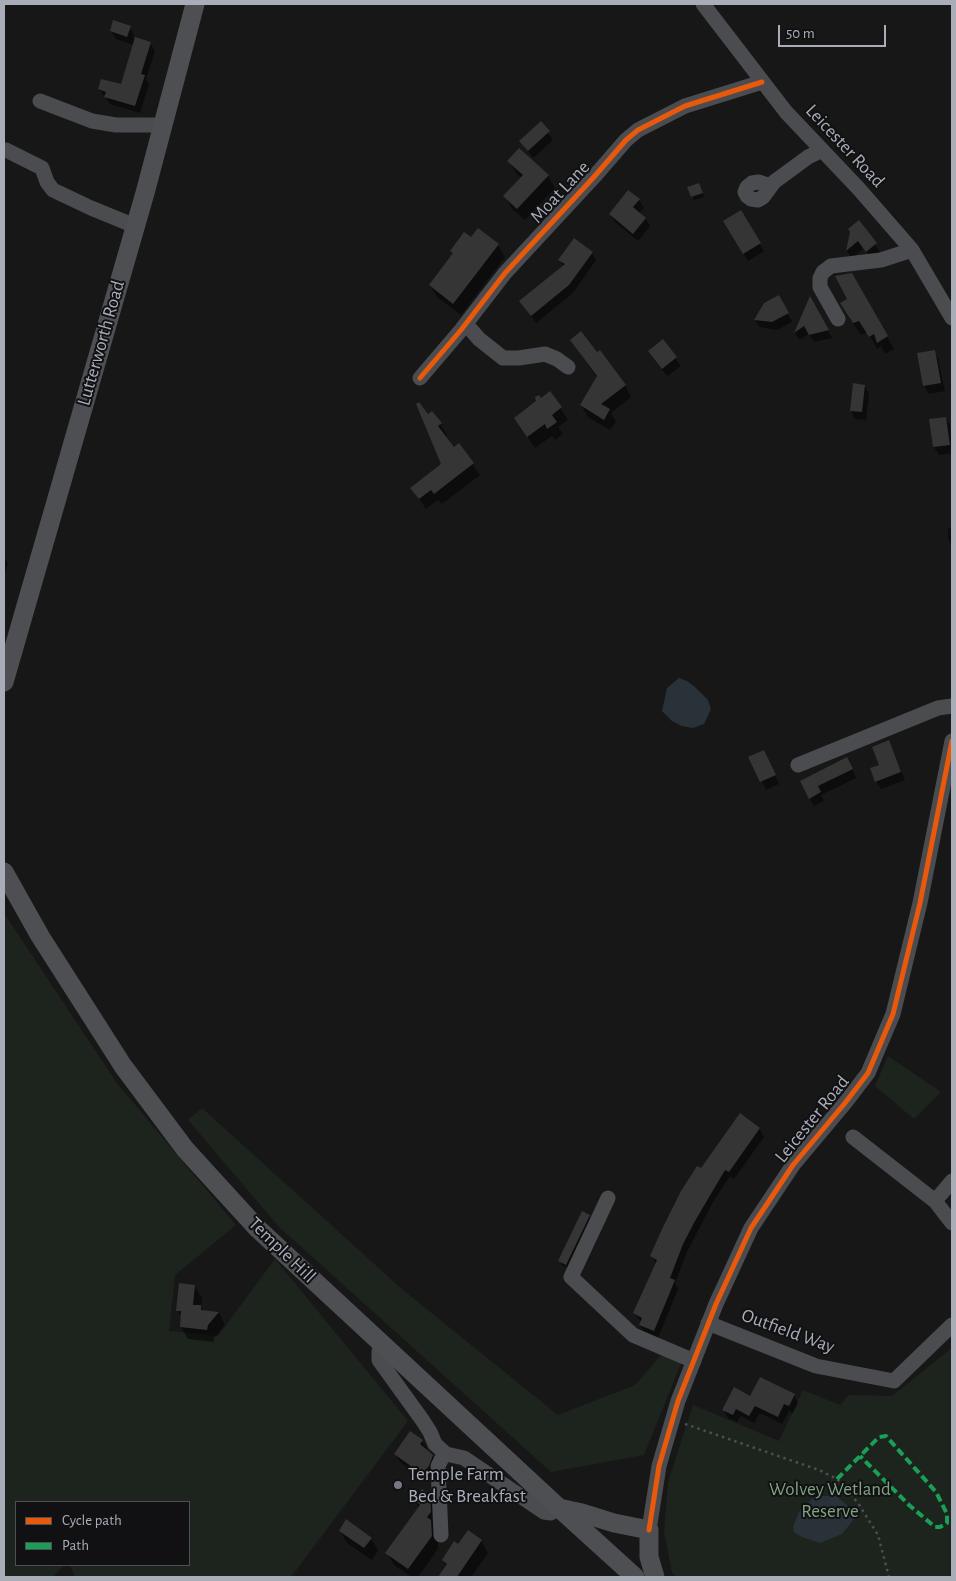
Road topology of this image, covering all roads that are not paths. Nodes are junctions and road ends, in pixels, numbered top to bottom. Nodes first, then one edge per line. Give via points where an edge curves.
1 (195, 4) edge
2 (703, 4) edge
3 (762, 82) junction
4 (40, 101) dead end
5 (162, 125) junction
6 (6, 150) dead end
7 (822, 150) junction
8 (771, 186) dead end
9 (135, 226) junction
10 (912, 250) junction
11 (952, 318) edge
12 (838, 319) dead end
13 (466, 324) junction
14 (568, 367) dead end
15 (420, 378) dead end
16 (4, 682) edge
17 (952, 706) edge
18 (952, 741) edge
19 (798, 765) dead end
20 (4, 872) edge
21 (853, 1137) dead end
22 (952, 1182) edge
23 (608, 1198) dead end
24 (935, 1201) junction
25 (952, 1223) edge
26 (708, 1323) junction
27 (952, 1325) edge
28 (384, 1347) junction
29 (694, 1361) junction
30 (446, 1454) junction
31 (559, 1508) junction
32 (649, 1530) junction
33 (441, 1535) dead end
34 (635, 1577) edge
35 (655, 1577) edge

1 - 5 main road, Lutterworth Road
2 - 3 street, Leicester Road
3 - 7 street, Leicester Road
3 - 13 street, Moat Lane via 685,106 632,135 504,273
4 - 5 street via 92,121 116,125
5 - 9 main road, Lutterworth Road
6 - 9 street via 42,168 53,190
7 - 8 street
7 - 10 street, Leicester Road
9 - 16 main road, Lutterworth Road
10 - 11 street, Leicester Road
10 - 12 street via 881,260 831,266 823,272 820,287
13 - 14 street via 503,358 545,354
13 - 15 street, Moat Lane
17 - 19 street via 938,708
18 - 26 street, Leicester Road via 920,903 893,1014 868,1073 793,1164 751,1228
20 - 28 main road, Temple Hill via 123,1066 185,1149 257,1228
21 - 24 street
22 - 24 street
23 - 29 street via 571,1277 633,1335
24 - 25 street
26 - 27 street, Outfield Way via 816,1366 894,1380
26 - 29 street, Leicester Road
28 - 30 street via 379,1351 379,1360 423,1421 435,1444
28 - 31 main road, Temple Hill
29 - 32 street, Leicester Road via 672,1419 659,1466
30 - 31 street via 464,1458 544,1512 551,1514
30 - 33 street via 438,1466
31 - 32 main road, Temple Hill
31 - 34 main road
32 - 35 main road via 649,1557

